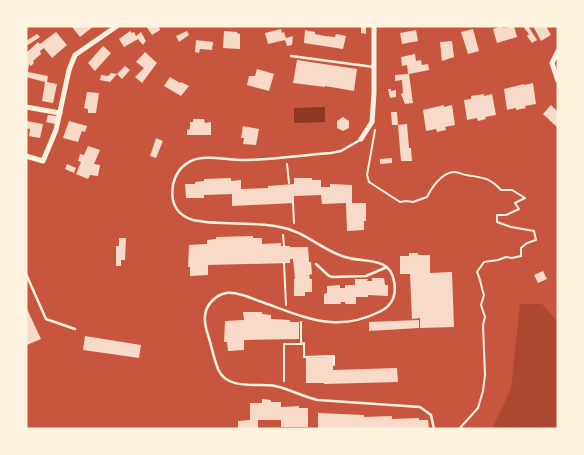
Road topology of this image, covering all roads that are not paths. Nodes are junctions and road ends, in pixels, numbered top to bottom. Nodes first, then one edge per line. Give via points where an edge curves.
1 (117, 26) edge
2 (374, 26) edge
3 (558, 51) edge
4 (291, 56) dead end
5 (374, 67) junction
6 (558, 81) edge
7 (26, 107) edge
8 (60, 112) junction
9 (361, 139) joint
10 (26, 156) edge
11 (316, 264) dead end
12 (387, 267) junction
13 (26, 274) edge
14 (75, 329) dead end
15 (434, 429) edge

1 - 8 street via 76,54
2 - 5 street
3 - 6 street via 552,63
4 - 5 lane
5 - 9 street via 372,122
7 - 8 street
8 - 10 street via 43,161
9 - 12 lane via 341,151 247,160 196,159 180,170 173,186 175,205 188,218 200,222 283,228 336,254 378,262
11 - 12 lane via 333,277 366,276
12 - 15 lane via 394,278 392,302 370,316 340,322 323,321 241,295 225,293 218,296 209,304 204,319 219,371 236,384 284,388 306,398 420,406 431,415
13 - 14 lane via 46,319

